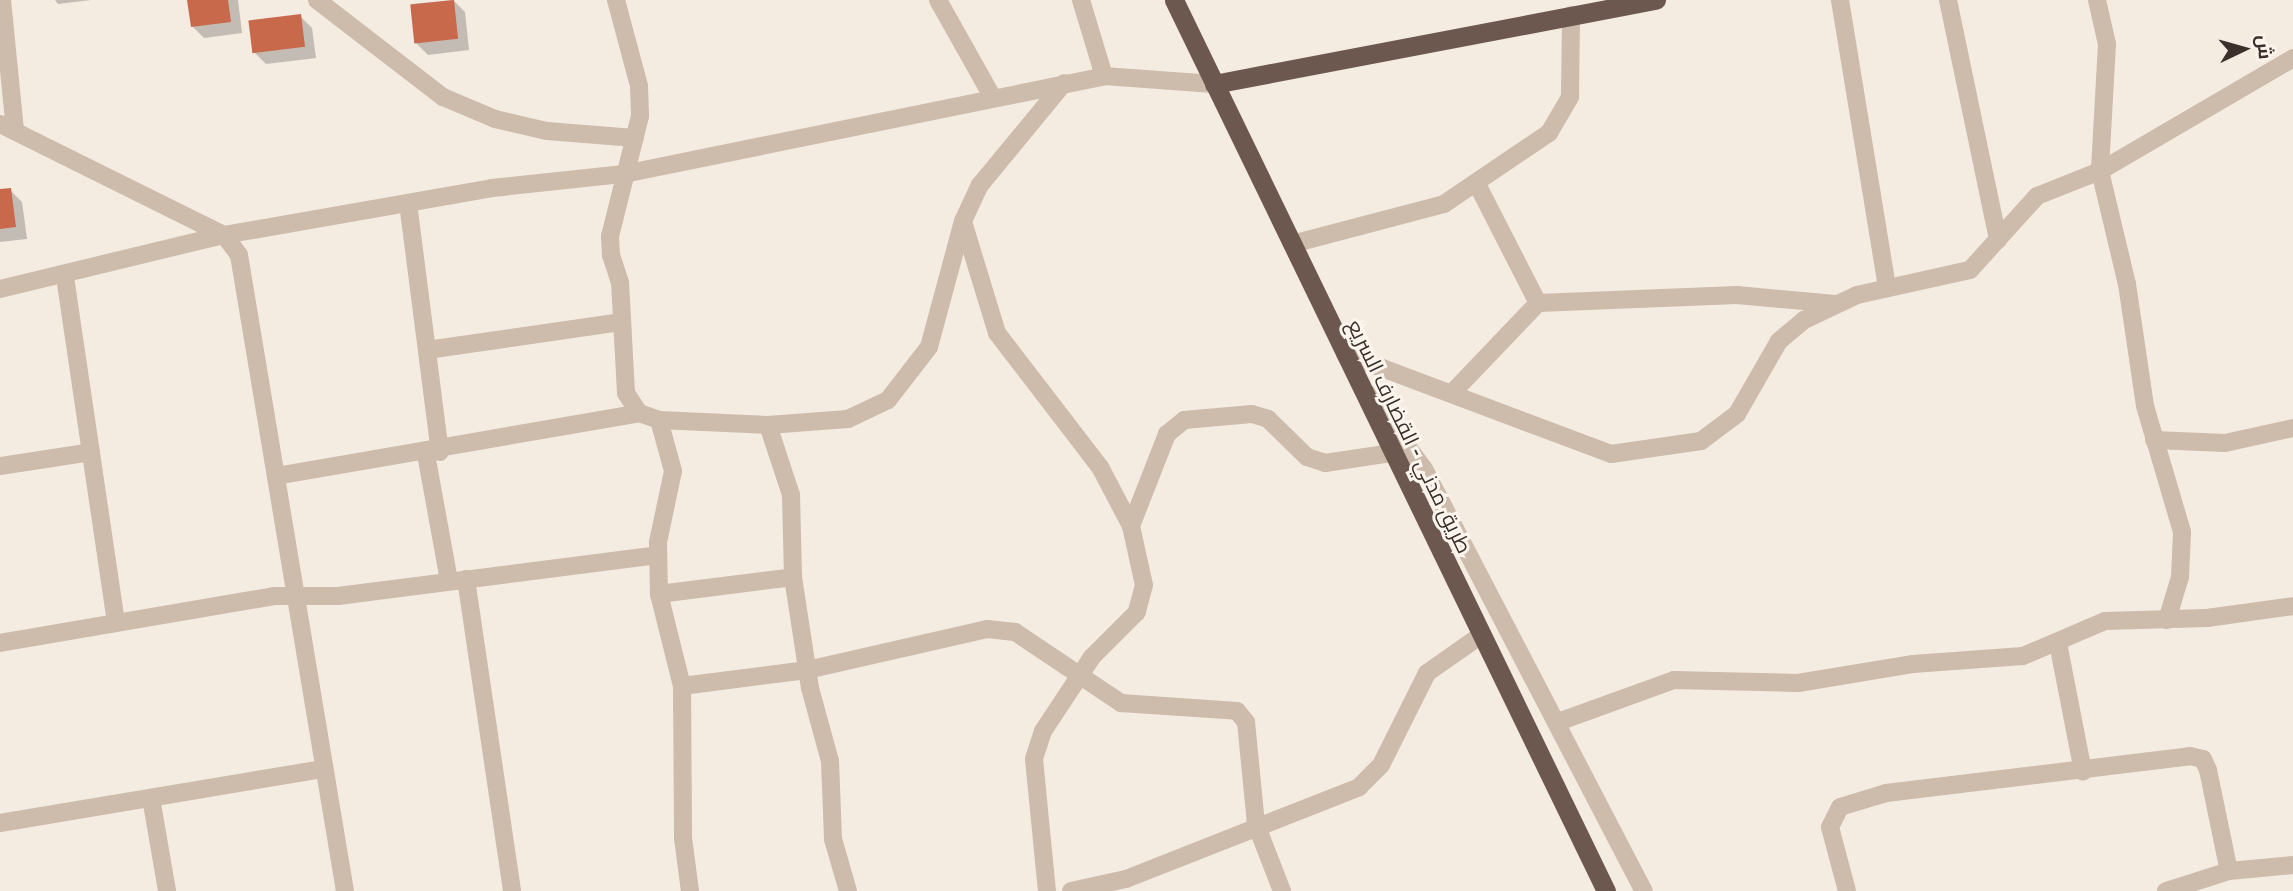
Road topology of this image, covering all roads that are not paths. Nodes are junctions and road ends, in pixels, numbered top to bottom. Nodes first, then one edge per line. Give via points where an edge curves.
1 (2, 0) edge
2 (317, 0) edge
3 (616, 0) edge
4 (938, 0) edge
5 (1081, 0) edge
6 (1174, 0) edge
7 (1656, 0) edge
8 (1840, 0) edge
9 (1948, 0) edge
10 (2097, 0) edge
11 (1572, 15) junction
12 (2293, 58) edge
13 (1104, 76) junction
14 (1065, 83) junction
15 (1214, 84) junction
16 (993, 98) junction
17 (8, 127) edge
18 (635, 138) junction
19 (2100, 171) junction
20 (624, 174) junction
21 (1478, 186) junction
22 (408, 203) junction
23 (963, 221) junction
24 (224, 235) junction
25 (1998, 240) junction
26 (1292, 244) junction
27 (65, 277) junction
28 (1887, 286) junction
29 (0, 289) edge
30 (1538, 303) junction
31 (1835, 304) junction
32 (622, 322) junction
33 (427, 350) junction
34 (1345, 354) junction
35 (1358, 382) junction
36 (1453, 392) junction
37 (639, 413) junction
38 (659, 420) junction
39 (768, 425) junction
40 (2293, 428) edge
41 (2154, 440) junction
42 (91, 452) junction
43 (433, 453) junction
44 (1392, 453) junction
45 (0, 466) edge
46 (276, 476) junction
47 (1131, 526) junction
48 (657, 555) junction
49 (793, 577) junction
50 (458, 580) junction
51 (659, 594) junction
52 (295, 597) junction
53 (2293, 606) edge
54 (2167, 620) junction
55 (116, 622) junction
56 (1481, 635) junction
57 (0, 643) edge
58 (2058, 643) junction
59 (807, 670) junction
60 (1078, 679) junction
61 (682, 686) junction
62 (1558, 722) junction
63 (324, 769) junction
64 (2083, 772) junction
65 (151, 798) junction
66 (0, 823) edge
67 (1256, 824) junction
68 (2293, 865) edge
69 (2229, 871) junction
70 (167, 891) edge
71 (345, 891) edge
72 (512, 891) edge
73 (690, 891) edge
74 (848, 891) edge
75 (1046, 891) edge
76 (1071, 891) edge
77 (1282, 891) edge
78 (1605, 891) edge
79 (1644, 891) edge
80 (1847, 891) edge
81 (2166, 891) edge

1 - 17 street
2 - 18 street via 443,97 495,119 547,131
3 - 18 street via 639,86
4 - 16 street
5 - 13 street
6 - 15 highway, طريق مدني - القضارف السريع
7 - 11 highway
8 - 28 street
9 - 25 street
10 - 19 street via 2107,44
11 - 15 highway
11 - 21 street via 1570,97 1563,116
12 - 19 street
13 - 14 street
13 - 15 street
14 - 16 street
14 - 23 street via 994,163
15 - 26 highway, طريق مدني - القضارف السريع
16 - 20 street
17 - 24 street
18 - 20 street
19 - 25 street via 2037,196
19 - 41 street
20 - 22 street
20 - 32 street via 610,236
21 - 26 street via 1444,204
21 - 30 street
22 - 24 street
22 - 33 street
23 - 39 street via 929,347 888,400 848,419
23 - 47 street via 997,333 1081,439
24 - 27 street
24 - 46 street via 247,281
25 - 28 street via 1970,270
26 - 34 highway, طريق مدني - القضارف السريع
27 - 29 street
27 - 42 street
28 - 31 street
30 - 31 street via 1737,295
30 - 36 street
31 - 36 street via 1779,341 1737,414 1701,441 1611,454
32 - 33 street
32 - 37 street via 626,393
33 - 43 street
34 - 35 highway, طريق مدني - القضارف السريع
34 - 36 street
35 - 44 highway, طريق مدني - القضارف السريع
35 - 62 street via 1424,469
37 - 38 street
37 - 43 street
38 - 39 street
38 - 48 street via 673,487
39 - 49 street via 792,502
40 - 41 street via 2225,443
41 - 54 street via 2182,532 2180,577
42 - 45 street
42 - 55 street
43 - 46 street
43 - 50 street
44 - 47 street via 1325,463 1307,457 1260,417 1184,420 1167,434
44 - 56 highway, طريق مدني - القضارف السريع
46 - 52 street
47 - 60 street via 1144,598
48 - 50 street
48 - 51 street
49 - 51 street
49 - 59 street
50 - 52 street
50 - 72 street
51 - 61 street
52 - 55 street
52 - 63 street
53 - 54 street
54 - 58 street via 2105,621
55 - 57 street
56 - 67 street via 1427,673 1372,779
56 - 78 highway, طريق مدني - القضارف السريع
58 - 62 street via 2023,656 1913,664 1798,683 1674,680
58 - 64 street
59 - 60 street via 987,629 1015,632
59 - 61 street
59 - 74 street via 830,761 833,839
60 - 67 street via 1121,703 1237,711 1246,722
60 - 75 street via 1034,759
61 - 73 street
62 - 79 street
63 - 65 street
63 - 71 street
64 - 69 street via 2203,759
64 - 80 street via 1886,793 1840,807 1830,827
65 - 66 street
65 - 70 street
67 - 76 street via 1126,879
67 - 77 street
68 - 69 street
69 - 81 street

